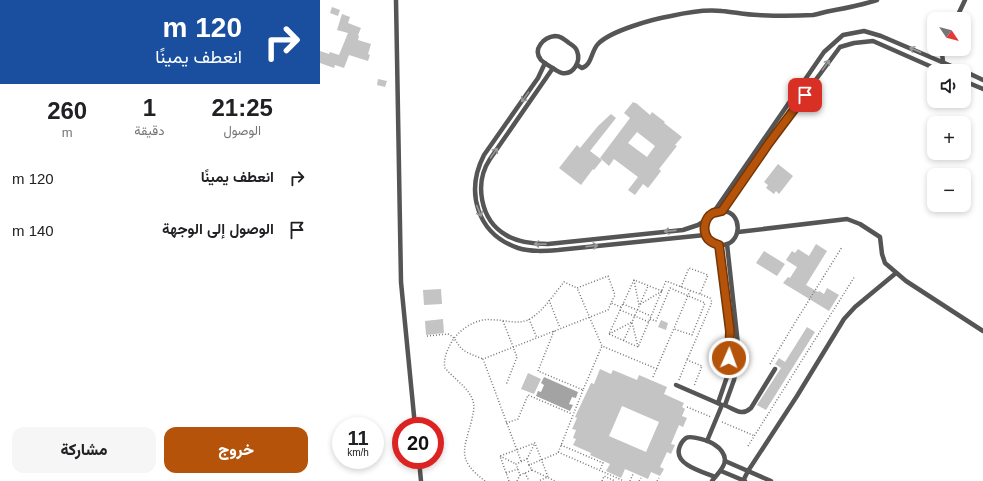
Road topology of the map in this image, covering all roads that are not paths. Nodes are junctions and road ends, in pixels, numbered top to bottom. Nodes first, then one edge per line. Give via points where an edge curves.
1 (396, 0) edge
2 (878, 0) edge
3 (965, 0) edge
4 (959, 12) edge
5 (942, 56) edge
6 (943, 62) junction
7 (545, 63) junction
8 (948, 64) edge
9 (577, 65) junction
10 (927, 65) edge
11 (553, 68) junction
12 (971, 74) edge
13 (983, 80) edge
14 (971, 84) edge
15 (983, 89) edge
16 (508, 121) junction
17 (514, 124) junction
18 (764, 140) junction
19 (769, 143) junction
20 (722, 211) junction
21 (714, 213) junction
22 (706, 220) junction
23 (738, 232) junction
24 (705, 234) junction
25 (567, 242) junction
26 (727, 244) junction
27 (719, 245) junction
28 (567, 248) junction
29 (896, 273) junction
30 (983, 331) edge
31 (775, 369) road end
32 (676, 385) road end
33 (722, 404) junction
34 (414, 417) edge
35 (707, 442) junction
36 (725, 461) junction
37 (420, 469) edge
38 (721, 471) junction
39 (748, 471) junction
40 (713, 479) edge
41 (421, 481) edge
42 (744, 481) edge
43 (771, 481) edge

1 - 34 lane via 401,282
2 - 9 lane via 812,15 749,15 705,11 672,15 648,21 610,36 594,49 586,67
3 - 4 lane
5 - 6 lane
6 - 8 lane
6 -> 18 lane via 864,31 843,35 824,52
7 - 9 lane via 538,55 539,46 544,40 555,36 574,46 577,50
7 - 11 lane
7 -> 16 lane via 538,78
9 - 11 lane via 567,73
19 -> 10 lane via 840,47 873,41
11 - 17 lane
12 - 13 lane
14 - 15 lane
16 - 17 lane
16 -> 28 lane via 484,155 478,169 475,193 481,216 496,236 519,248 539,251
25 -> 17 lane via 535,244 520,241 506,235 491,221 485,210 481,195 483,172
18 - 19 lane
18 - 21 lane
19 - 20 lane
20 - 21 lane
20 - 23 lane via 735,218
21 - 22 lane
22 - 24 lane
22 -> 25 lane via 683,230
23 - 26 lane
23 - 29 lane via 847,219 880,237 885,263
24 - 27 lane via 711,242
28 -> 24 lane
25 - 28 lane
26 - 27 lane
26 - 33 lane via 739,354 734,380
27 - 33 lane via 730,331 729,371
29 - 30 lane
29 - 39 lane via 844,319
31 - 33 lane via 747,412 741,413
32 - 33 lane
33 - 35 lane
35 - 36 lane via 715,444 722,451
35 - 40 lane via 694,437 686,438 681,443 679,457 692,468
36 - 38 lane
36 - 39 lane
37 - 41 lane
38 - 40 lane
38 - 42 lane
39 - 42 lane
39 - 43 lane

